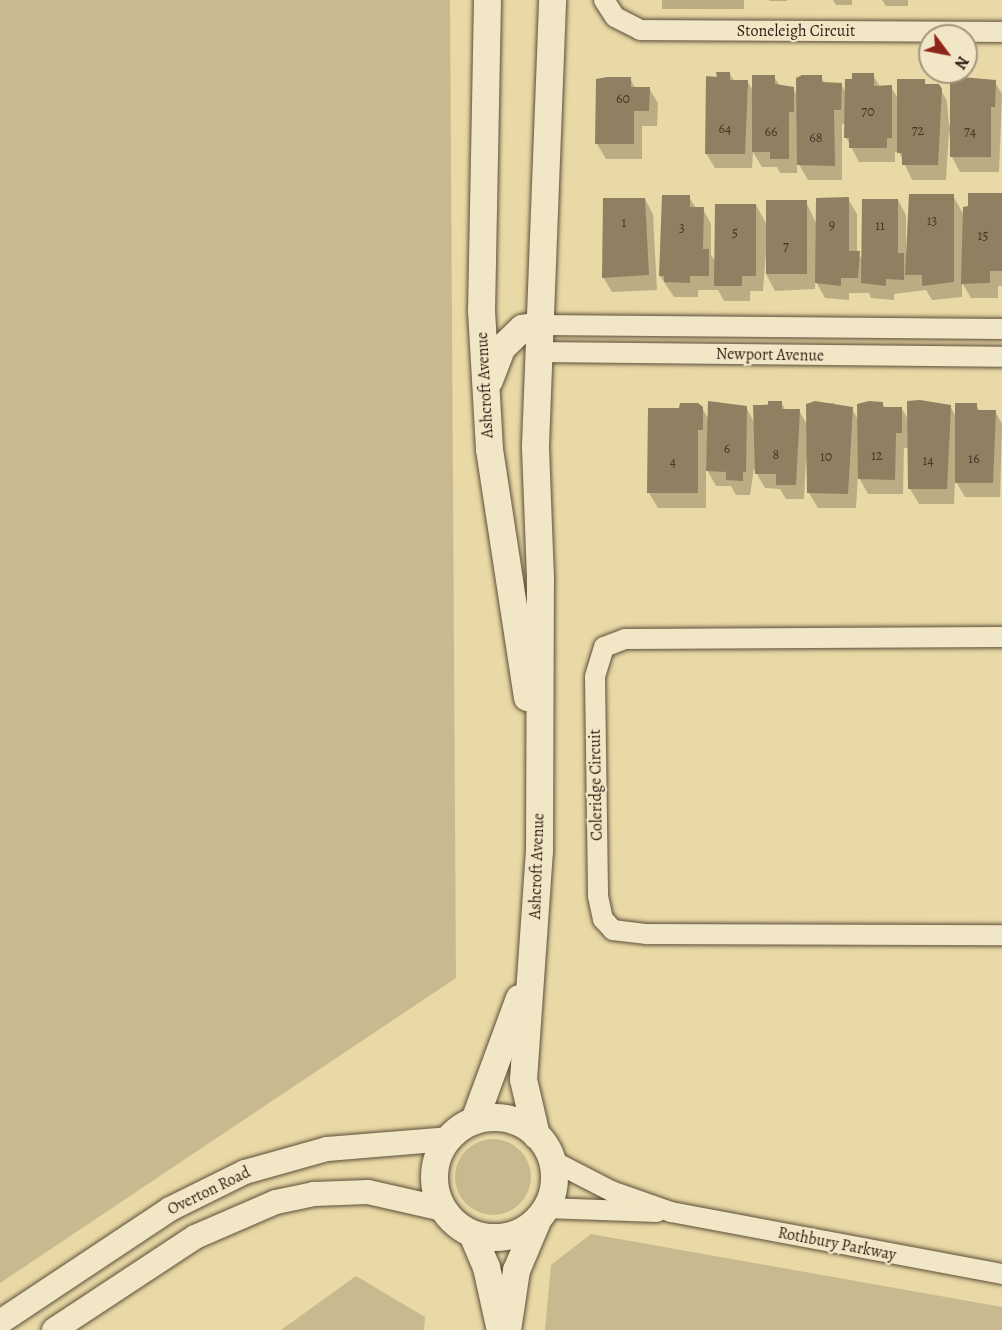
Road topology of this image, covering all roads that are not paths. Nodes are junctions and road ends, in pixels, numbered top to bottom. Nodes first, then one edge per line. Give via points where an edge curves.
1 (487, 0) edge
2 (552, 0) edge
3 (604, 0) edge
4 (1002, 32) edge
5 (538, 325) junction
6 (1002, 329) edge
7 (537, 352) junction
8 (1002, 357) edge
9 (486, 398) junction
10 (1002, 638) edge
11 (538, 766) junction
12 (1002, 935) edge
13 (530, 966) junction
14 (474, 1120) junction
15 (536, 1135) junction
16 (448, 1138) junction
17 (550, 1160) junction
18 (442, 1209) junction
19 (671, 1212) junction
20 (541, 1213) junction
21 (472, 1233) junction
22 (1002, 1274) edge
23 (0, 1322) edge
24 (54, 1330) edge
25 (500, 1330) edge
26 (507, 1330) edge

1 - 9 main road, Ashcroft Avenue via 481,310
2 - 5 main road, Ashcroft Avenue
3 - 4 street, Stoneleigh Circuit via 615,17 640,30
5 - 6 street, Newport Avenue
5 - 7 main road, Ashcroft Avenue
5 - 9 main road via 522,328 501,348
7 - 8 street, Newport Avenue
7 - 11 main road, Ashcroft Avenue
9 - 11 main road, Ashcroft Avenue via 504,565
10 - 12 street, Coleridge Circuit via 625,639 604,648 595,677 598,896 603,919 613,930 647,934
11 - 13 main road, Ashcroft Avenue via 540,851
13 - 14 main road, Ashcroft Avenue
13 - 15 main road, Ashcroft Avenue via 523,1079
14 - 15 main road via 513,1121
14 - 16 main road
15 - 17 main road
16 - 18 main road via 434,1173
16 - 23 street, Overton Road via 327,1149 245,1172 170,1209
17 - 19 street, Rothbury Parkway via 611,1191
17 - 20 main road via 553,1185
18 - 21 main road
18 - 24 street via 368,1192 315,1194 276,1202 195,1237
19 - 20 street, Rothbury Parkway
19 - 22 street, Rothbury Parkway
20 - 21 main road via 507,1236
20 - 26 main road via 516,1270
21 - 25 main road via 486,1267

